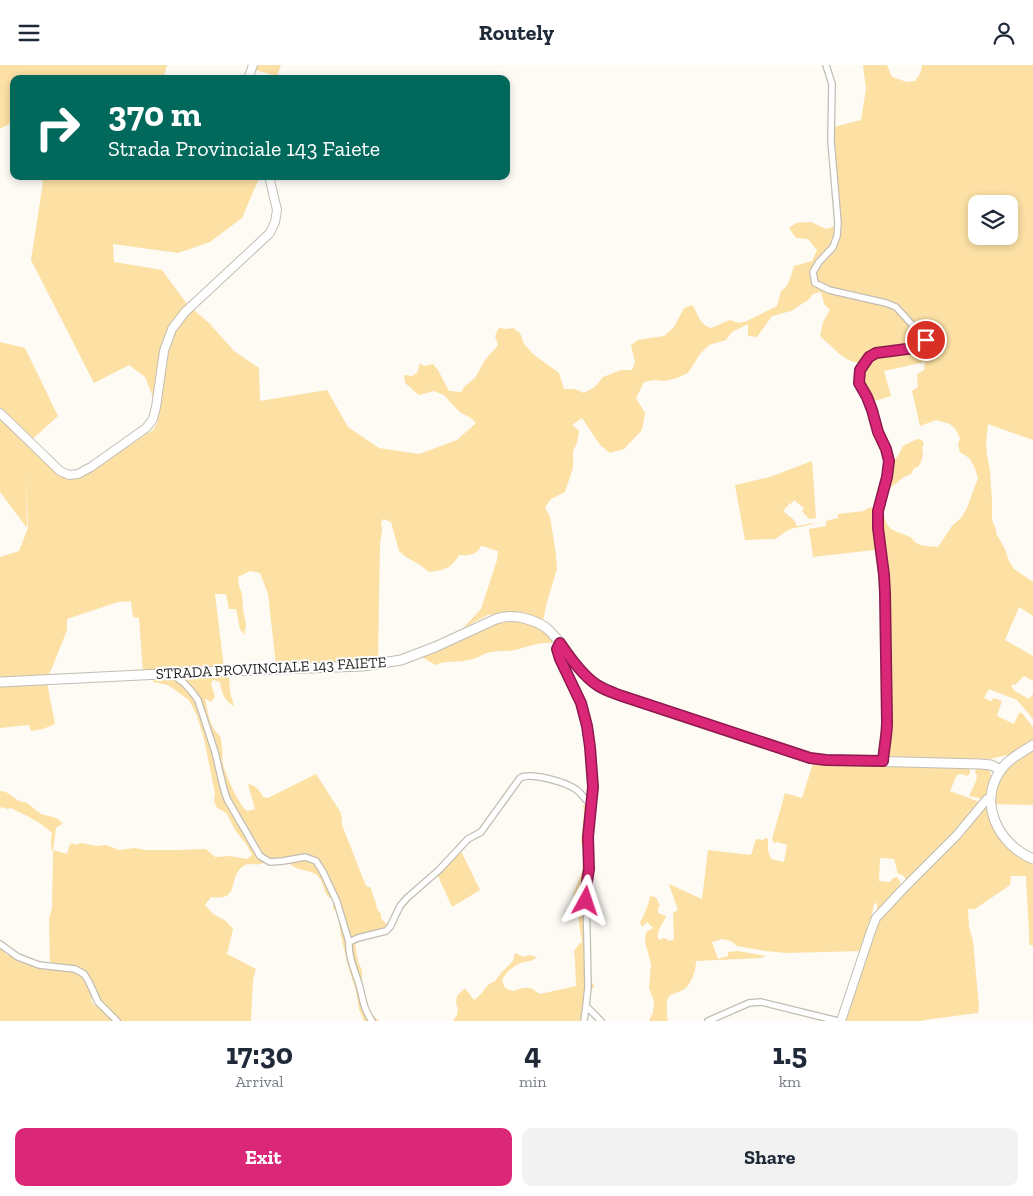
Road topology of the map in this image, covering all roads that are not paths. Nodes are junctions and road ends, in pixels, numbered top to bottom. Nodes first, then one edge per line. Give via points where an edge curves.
1 (826, 65) edge
2 (270, 180) edge
3 (0, 413) edge
4 (560, 643) junction
5 (174, 674) junction
6 (0, 683) edge
7 (1033, 745) edge
8 (883, 761) junction
9 (1001, 769) junction
10 (990, 797) junction
11 (591, 804) junction
12 (1033, 859) edge
13 (0, 943) edge
14 (349, 943) junction
15 (586, 1006) junction
16 (117, 1021) edge
17 (372, 1021) edge
18 (584, 1021) edge
19 (601, 1021) edge
20 (708, 1021) edge
21 (840, 1021) edge

1 - 8 street via 832,84 831,141 838,236 834,247 818,261 813,272 815,283 829,290 896,307 926,340 922,347 876,353 860,370 859,383 889,461 878,511 885,593 887,732
2 - 3 street via 277,210 276,222 270,233 185,312 172,329 164,351 153,419 146,428 91,467 69,475 60,471
4 - 5 main road, STRADA PROVINCIALE 143 FAIETE via 544,626 510,616 401,660 360,666
4 - 8 main road, STRADA PROVINCIALE 143 FAIETE via 598,687 622,696 810,758
4 - 11 street via 557,649 581,703 588,731 593,777
5 - 6 main road, STRADA PROVINCIALE 143 FAIETE
5 - 14 street via 198,700 228,799 260,856 270,862 305,857 316,861 337,901
7 - 9 main road
8 - 9 main road, STRADA PROVINCIALE 143 FAIETE via 980,763
9 - 10 main road
10 - 12 main road via 1000,833
10 - 21 street via 876,918
11 - 14 street via 572,787 553,780 532,776 520,778 481,832 468,839 407,898 386,931
11 - 15 street via 586,888
13 - 16 street via 18,957 39,965 75,969 84,974 98,1002
14 - 17 street via 363,1005
15 - 18 street
15 - 19 street
20 - 21 street via 749,1003 761,1002

